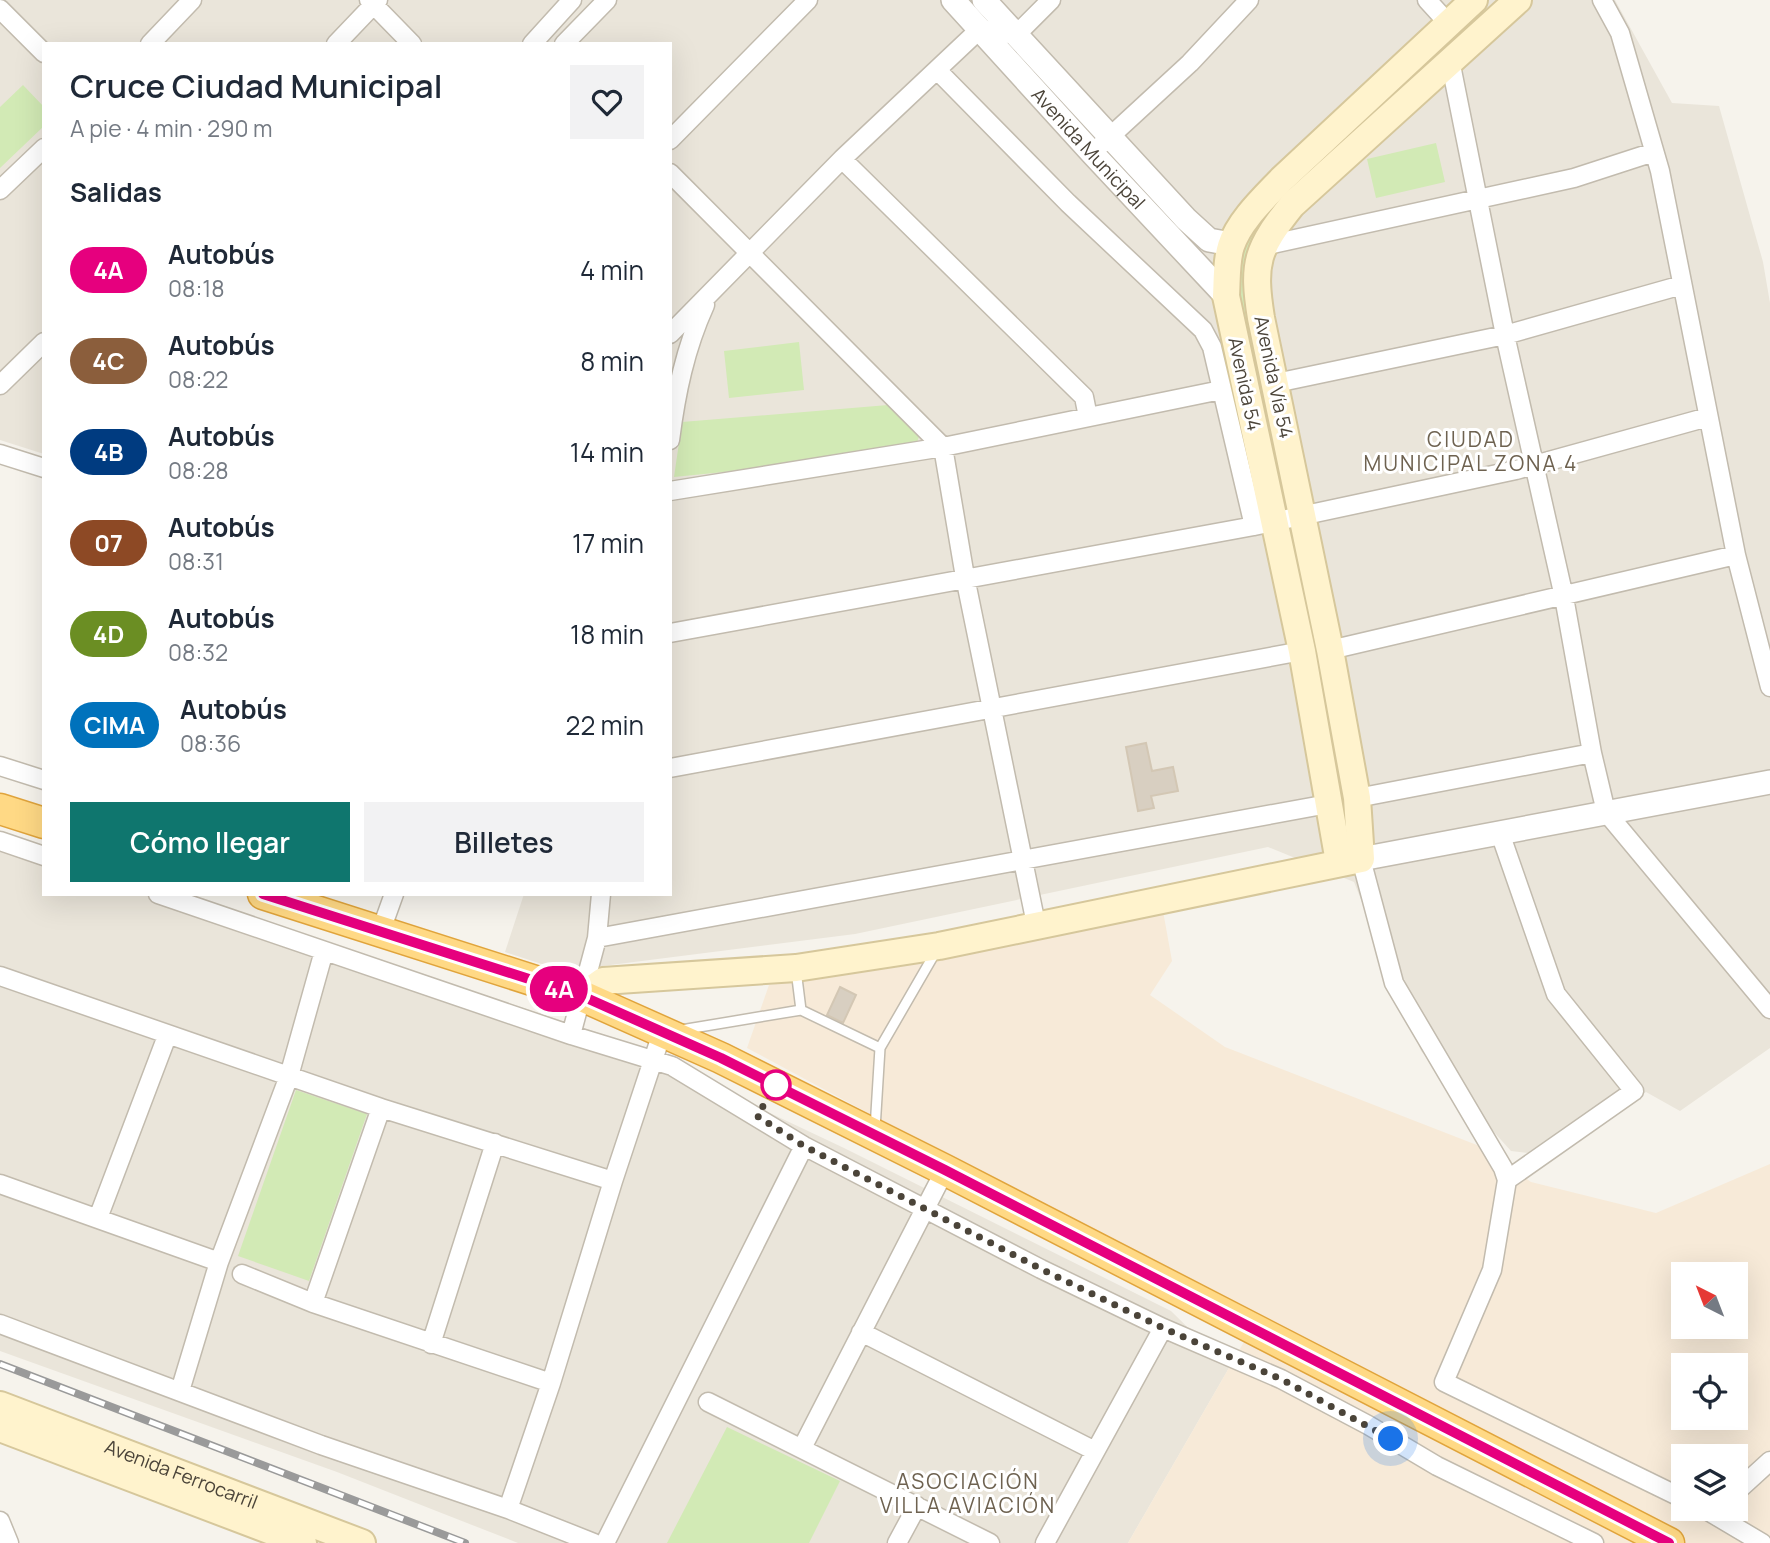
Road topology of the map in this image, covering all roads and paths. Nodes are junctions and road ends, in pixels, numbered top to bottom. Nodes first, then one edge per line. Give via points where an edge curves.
1 (5, 0) edge
2 (192, 0) edge
3 (572, 0) edge
4 (607, 0) edge
5 (808, 0) edge
6 (953, 0) edge
7 (984, 0) edge
8 (1051, 0) edge
9 (1250, 0) edge
10 (1427, 0) edge
11 (1474, 0) edge
12 (1518, 0) edge
13 (1602, 0) edge
14 (373, 1) edge
15 (0, 7) edge
16 (1448, 23) junction
17 (980, 29) junction
18 (1016, 35) junction
19 (152, 42) edge
20 (337, 42) edge
21 (410, 42) edge
22 (534, 42) edge
23 (566, 42) edge
24 (42, 51) edge
25 (1450, 60) junction
26 (937, 70) junction
27 (1109, 137) junction
28 (672, 138) edge
29 (42, 150) edge
30 (1654, 152) junction
31 (1093, 154) junction
32 (842, 159) junction
33 (672, 175) edge
34 (0, 190) edge
35 (1477, 197) junction
36 (1231, 244) junction
37 (1263, 246) junction
38 (752, 253) junction
39 (1682, 285) junction
40 (709, 296) junction
41 (1226, 296) junction
42 (672, 332) edge
43 (1504, 335) junction
44 (42, 344) edge
45 (1276, 383) junction
46 (0, 385) edge
47 (1221, 390) junction
48 (1088, 417) junction
49 (1708, 417) junction
50 (672, 428) edge
51 (943, 447) junction
52 (0, 453) edge
53 (1533, 465) junction
54 (42, 467) edge
55 (672, 491) edge
56 (1302, 516) junction
57 (1264, 524) junction
58 (1735, 555) junction
59 (965, 577) junction
60 (1564, 597) junction
61 (672, 633) edge
62 (1331, 650) junction
63 (1302, 651) junction
64 (1770, 687) edge
65 (992, 709) junction
66 (1592, 753) junction
67 (0, 766) edge
68 (672, 768) edge
69 (42, 779) edge
70 (1770, 782) edge
71 (1357, 798) junction
72 (1328, 804) junction
73 (0, 808) edge
74 (1606, 812) junction
75 (42, 822) edge
76 (1500, 833) junction
77 (0, 841) edge
78 (42, 855) edge
79 (1350, 860) junction
80 (1022, 862) junction
81 (164, 896) edge
82 (269, 896) edge
83 (393, 896) edge
84 (601, 896) edge
85 (1036, 925) junction
86 (380, 933) junction
87 (597, 938) junction
88 (939, 946) junction
89 (324, 951) junction
90 (796, 968) junction
91 (0, 976) edge
92 (582, 996) junction
93 (1770, 1009) edge
94 (801, 1010) junction
95 (662, 1033) junction
96 (571, 1035) junction
97 (167, 1036) junction
98 (880, 1048) junction
99 (654, 1062) junction
100 (289, 1076) junction
101 (380, 1108) junction
102 (874, 1135) junction
103 (495, 1143) junction
104 (804, 1146) junction
105 (945, 1170) junction
106 (1507, 1180) junction
107 (613, 1181) junction
108 (0, 1184) edge
109 (924, 1208) junction
110 (98, 1218) junction
111 (219, 1262) junction
112 (242, 1274) dead end
113 (313, 1303) junction
114 (0, 1324) edge
115 (1163, 1328) junction
116 (861, 1332) junction
117 (431, 1343) junction
118 (551, 1382) junction
119 (180, 1391) junction
120 (708, 1402) dead end
121 (0, 1405) edge
122 (0, 1428) edge
123 (802, 1448) junction
124 (1096, 1451) junction
125 (1770, 1461) edge
126 (1748, 1482) edge
127 (1671, 1493) edge
128 (918, 1506) junction
129 (508, 1510) junction
130 (0, 1521) edge
131 (1729, 1521) edge
132 (9, 1543) edge
133 (303, 1543) edge
134 (362, 1543) edge
135 (594, 1543) edge
136 (605, 1543) edge
137 (897, 1543) edge
138 (990, 1543) edge
139 (1045, 1543) edge
140 (1594, 1543) edge
141 (1669, 1543) edge
142 (1762, 1543) edge

1 - 15 street
2 - 19 street
3 - 22 street
4 - 23 street
5 - 28 street
6 - 17 street, Avenida Municipal
7 - 18 street, Avenida Municipal
8 - 18 street
9 - 27 street
10 - 16 street
11 - 16 main road, Avenida 54
12 - 25 main road, Avenida Vía 54
13 - 30 street via 1620,33
14 - 20 street
14 - 21 street
15 - 24 street
16 - 36 main road, Avenida 54 via 1282,179
17 - 18 street
17 - 26 street
17 - 31 street, Avenida Municipal
18 - 27 street, Avenida Municipal
25 - 35 street
25 - 37 main road, Avenida Vía 54 via 1292,205
26 - 32 street
26 - 47 street via 1068,203 1203,330 1212,347
27 - 31 street
27 - 36 street, Avenida Municipal via 1201,234
29 - 34 street
30 - 35 street via 1574,178
30 - 39 street
31 - 41 street, Avenida Municipal
32 - 38 street
32 - 48 street via 1084,397
33 - 38 street
35 - 37 street
35 - 43 street
36 - 41 main road, Avenida 54
37 - 45 main road, Avenida Vía 54 via 1256,287
38 - 40 street
38 - 51 street
39 - 43 street
39 - 49 street
40 - 42 street
40 - 50 street via 683,364
41 - 57 main road, Avenida 54
43 - 45 street
43 - 53 street
44 - 46 street
45 - 56 main road, Avenida Vía 54
47 - 48 street
47 - 57 street
48 - 51 street
49 - 53 street
49 - 58 street
51 - 55 street
51 - 59 street
52 - 54 street
53 - 56 street
53 - 60 street
56 - 57 street
56 - 62 main road, Avenida Vía 54
57 - 59 street
57 - 63 main road, Avenida 54
58 - 60 street
58 - 64 street
59 - 61 street
59 - 65 street
60 - 62 street
60 - 66 street
62 - 71 main road, Avenida Vía 54
63 - 65 street
63 - 72 main road, Avenida 54
65 - 68 street
65 - 80 street
66 - 71 street
66 - 74 street
67 - 69 street
70 - 74 street
71 - 79 main road, Avenida Vía 54
72 - 79 main road, Avenida 54
72 - 80 street
73 - 75 highway
74 - 76 street
74 - 93 street
76 - 79 street
76 - 106 street via 1556,994 1634,1091
77 - 78 street
79 - 85 main road
79 - 106 street via 1394,983
80 - 85 street
80 - 87 street
81 - 89 street
82 - 86 highway
83 - 86 street
84 - 87 street
85 - 88 main road
86 - 92 highway
87 - 92 street
88 - 90 main road
88 - 98 lane
89 - 96 street
89 - 100 street
90 - 92 main road via 603,981
90 - 94 lane
91 - 97 street
92 - 95 highway
92 - 96 street
94 - 95 lane
94 - 98 lane
95 - 99 street
95 - 102 highway
96 - 99 street
97 - 100 street
97 - 110 street
98 - 102 lane
99 - 104 street via 672,1066
99 - 107 street
100 - 101 street
100 - 111 street
101 - 103 street
101 - 113 street
102 - 105 highway
103 - 107 street
103 - 117 street
104 - 109 street
104 - 136 street
105 - 109 street
105 - 141 highway
106 - 127 street via 1492,1270 1444,1382
107 - 118 street
108 - 110 street
109 - 115 street
109 - 116 street
110 - 111 street
111 - 119 street
112 - 113 street
113 - 117 street
114 - 119 street
115 - 124 street
115 - 140 street via 1281,1379 1437,1466
116 - 123 street
116 - 124 street
117 - 118 street
118 - 129 street
119 - 129 street via 321,1446
120 - 123 street
121 - 134 main road, Avenida Ferrocarril
122 - 133 main road, Avenida Ferrocarril
123 - 128 street
124 - 139 street
125 - 126 street
128 - 137 street
128 - 138 street
129 - 135 street
130 - 132 street
131 - 142 street

